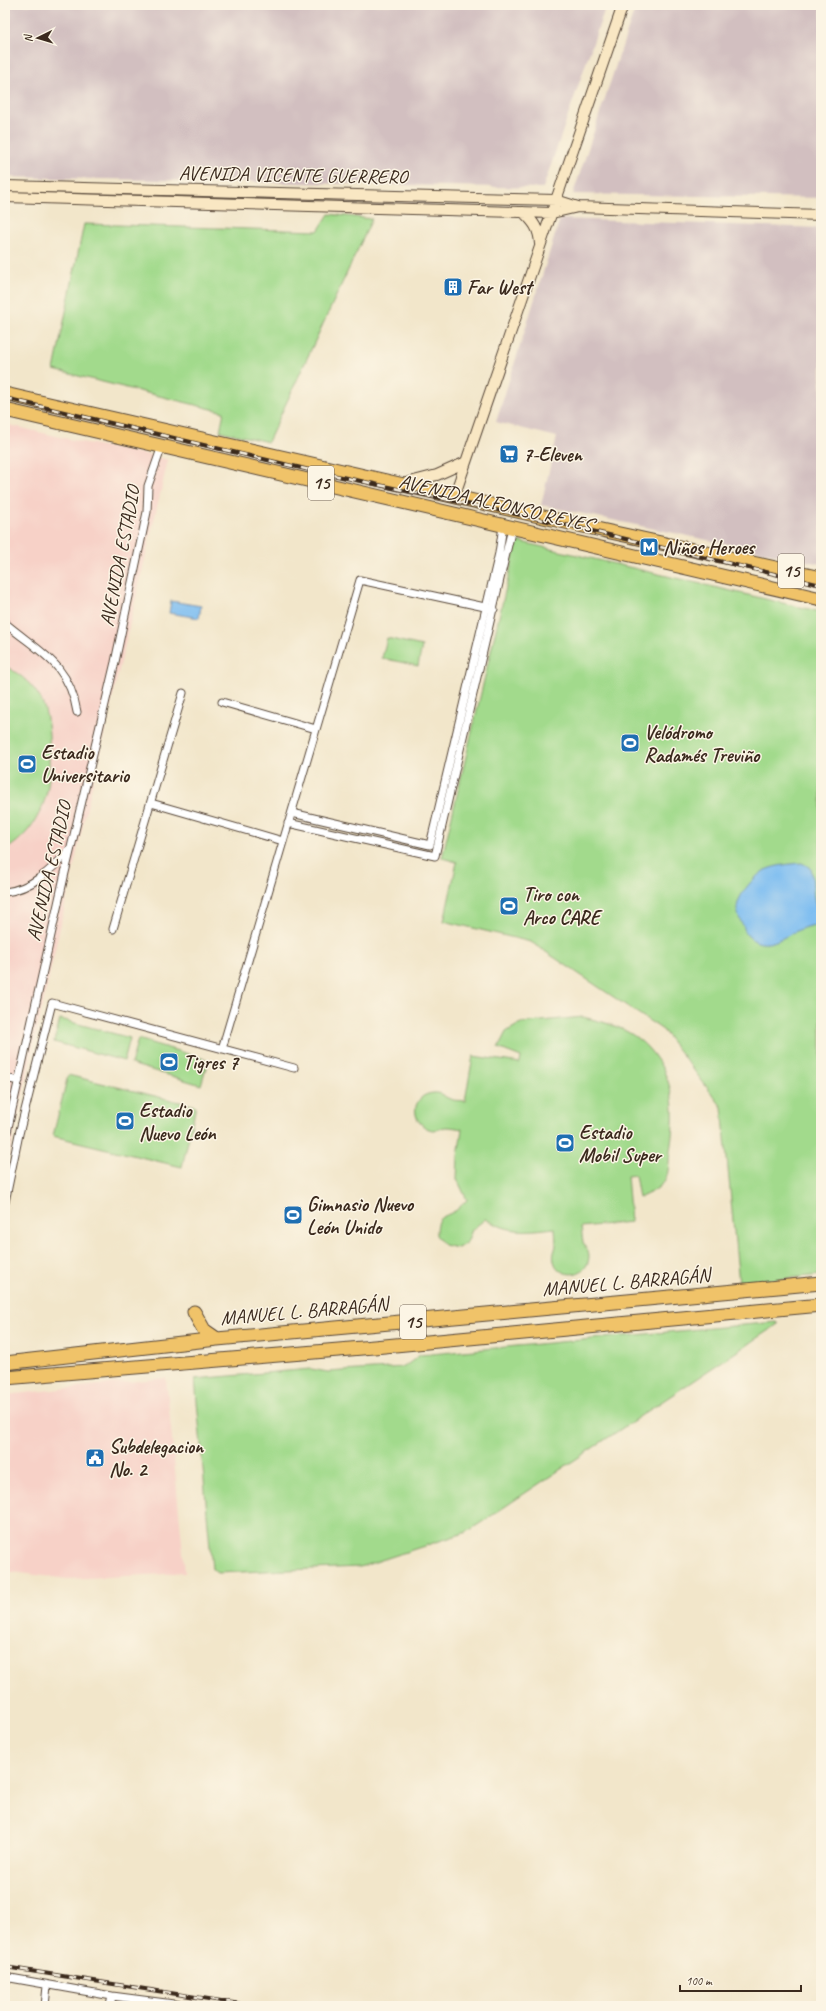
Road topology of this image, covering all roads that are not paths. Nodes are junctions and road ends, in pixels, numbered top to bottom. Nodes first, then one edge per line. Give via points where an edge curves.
1 (623, 5) edge
2 (5, 186) edge
3 (5, 197) edge
4 (556, 200) junction
5 (578, 208) junction
6 (523, 212) junction
7 (552, 213) junction
8 (821, 215) edge
9 (540, 248) junction
10 (5, 394) edge
11 (5, 410) edge
12 (102, 416) junction
13 (39, 418) junction
14 (162, 446) junction
15 (466, 462) junction
16 (402, 484) junction
17 (435, 492) junction
18 (454, 497) junction
19 (480, 520) junction
20 (508, 527) junction
21 (761, 565) junction
22 (821, 578) edge
23 (789, 591) junction
24 (821, 599) edge
25 (486, 608) junction
26 (494, 609) junction
27 (5, 623) edge
28 (472, 666) junction
29 (480, 668) junction
30 (183, 693) dead end
31 (222, 702) dead end
32 (78, 712) dead end
33 (316, 728) junction
34 (151, 803) junction
35 (292, 813) junction
36 (288, 823) junction
37 (283, 841) junction
38 (70, 850) junction
39 (5, 892) edge
40 (114, 929) dead end
41 (222, 1049) junction
42 (294, 1068) dead end
43 (5, 1078) edge
44 (19, 1081) junction
45 (5, 1141) edge
46 (5, 1202) edge
47 (821, 1283) edge
48 (821, 1305) edge
49 (194, 1312) dead end
50 (265, 1336) junction
51 (217, 1339) junction
52 (111, 1352) junction
53 (5, 1363) edge
54 (5, 1378) edge
55 (5, 1977) edge
56 (47, 1986) junction
57 (112, 1996) junction
58 (175, 2005) edge
59 (45, 2006) edge
60 (110, 2006) edge
61 (189, 2006) edge

1 - 4 main road
2 - 4 main road, AVENIDA VICENTE GUERRERO
3 - 6 main road, AVENIDA VICENTE GUERRERO
4 - 5 main road, AVENIDA VICENTE GUERRERO
4 - 7 main road
5 - 7 main road, AVENIDA VICENTE GUERRERO
5 - 8 main road, AVENIDA VICENTE GUERRERO
6 - 7 main road, AVENIDA VICENTE GUERRERO
6 - 9 main road via 534,222
7 - 9 main road
9 - 15 main road
10 - 12 highway, 15
11 - 13 highway, 15
12 - 13 highway
12 - 16 highway, AVENIDA ALFONSO REYES / 15
13 - 14 highway, 15
14 - 19 highway, AVENIDA ALFONSO REYES / 15
14 - 38 street, AVENIDA ESTADIO via 148,486 147,512 117,655
15 - 16 main road via 437,476
15 - 18 main road
16 - 17 highway, AVENIDA ALFONSO REYES / 15
17 - 18 highway, AVENIDA ALFONSO REYES / 15
17 - 19 highway
18 - 21 highway, AVENIDA ALFONSO REYES / 15
19 - 20 highway, AVENIDA ALFONSO REYES / 15
20 - 23 highway, AVENIDA ALFONSO REYES / 15
20 - 25 street
20 - 26 street
21 - 22 highway, AVENIDA ALFONSO REYES / 15
21 - 23 highway
23 - 24 highway, AVENIDA ALFONSO REYES / 15
25 - 26 street
25 - 28 street
25 - 33 street via 360,580
26 - 29 street
27 - 32 street via 46,654 58,667 73,692
28 - 29 street
28 - 35 street via 430,845
29 - 36 street via 435,856
30 - 34 street
31 - 33 street
33 - 35 street
34 - 37 street
34 - 40 street
35 - 36 street
36 - 37 street
37 - 41 street
38 - 39 street via 36,880 18,890
38 - 44 street, AVENIDA ESTADIO
41 - 42 street
41 - 46 street via 52,1003 19,1134
43 - 44 street
44 - 45 street, AVENIDA ESTADIO
47 - 50 highway, MANUEL L. BARRAGÁN / 15
48 - 54 highway, MANUEL L. BARRAGÁN / 15 via 366,1348
49 - 51 highway via 204,1330
50 - 51 highway, MANUEL L. BARRAGÁN / 15
50 - 52 highway via 231,1346 128,1355
51 - 52 highway, MANUEL L. BARRAGÁN / 15
52 - 53 highway, MANUEL L. BARRAGÁN / 15
55 - 56 street
56 - 57 street
56 - 59 street
57 - 58 street
57 - 60 street
58 - 61 street

